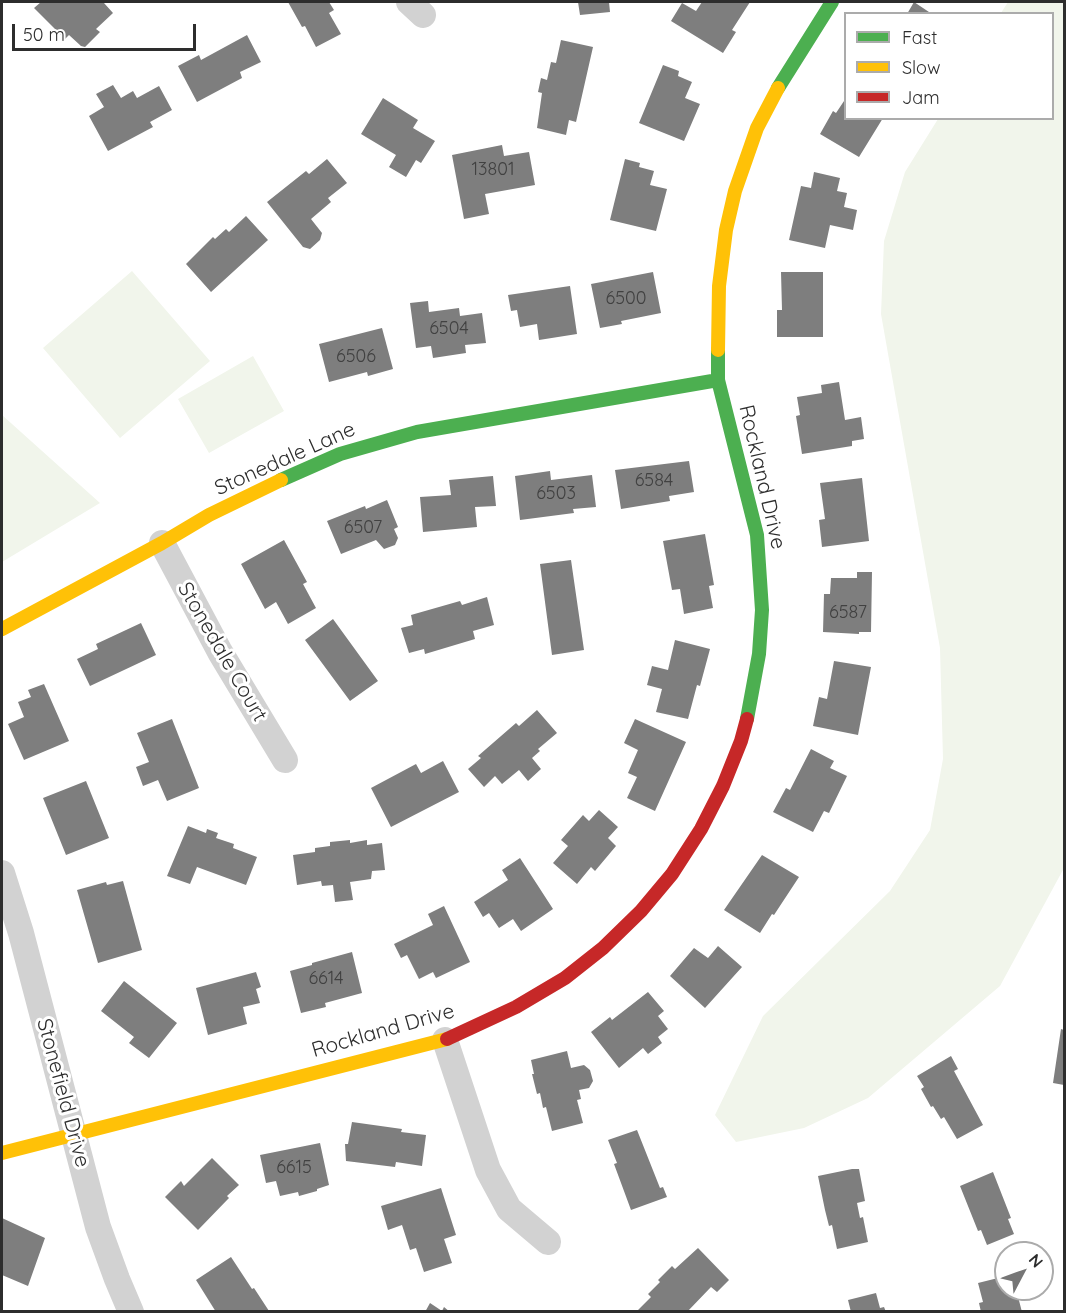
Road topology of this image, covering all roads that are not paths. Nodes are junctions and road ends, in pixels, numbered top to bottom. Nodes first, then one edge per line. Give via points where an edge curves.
1 (832, 2) edge
2 (718, 380) junction
3 (162, 543) junction
4 (2, 629) edge
5 (285, 760) dead end
6 (2, 873) edge
7 (445, 1040) junction
8 (74, 1135) junction
9 (2, 1153) edge
10 (548, 1242) dead end
11 (131, 1311) edge

1 - 2 street, Rockland Drive via 786,73 762,119 735,191 719,286
2 - 3 street, Stonedale Lane via 378,441 303,469
2 - 7 street, Rockland Drive via 757,535 762,610 752,698 741,741 723,786 672,874 603,948 565,978 516,1007
3 - 4 street, Stonedale Lane
3 - 5 street, Stonedale Court via 220,652
6 - 8 street, Stonefield Drive
7 - 8 street, Rockland Drive
7 - 10 street via 488,1170 509,1209
8 - 9 street, Rockland Drive
8 - 11 street, Stonefield Drive via 98,1227

